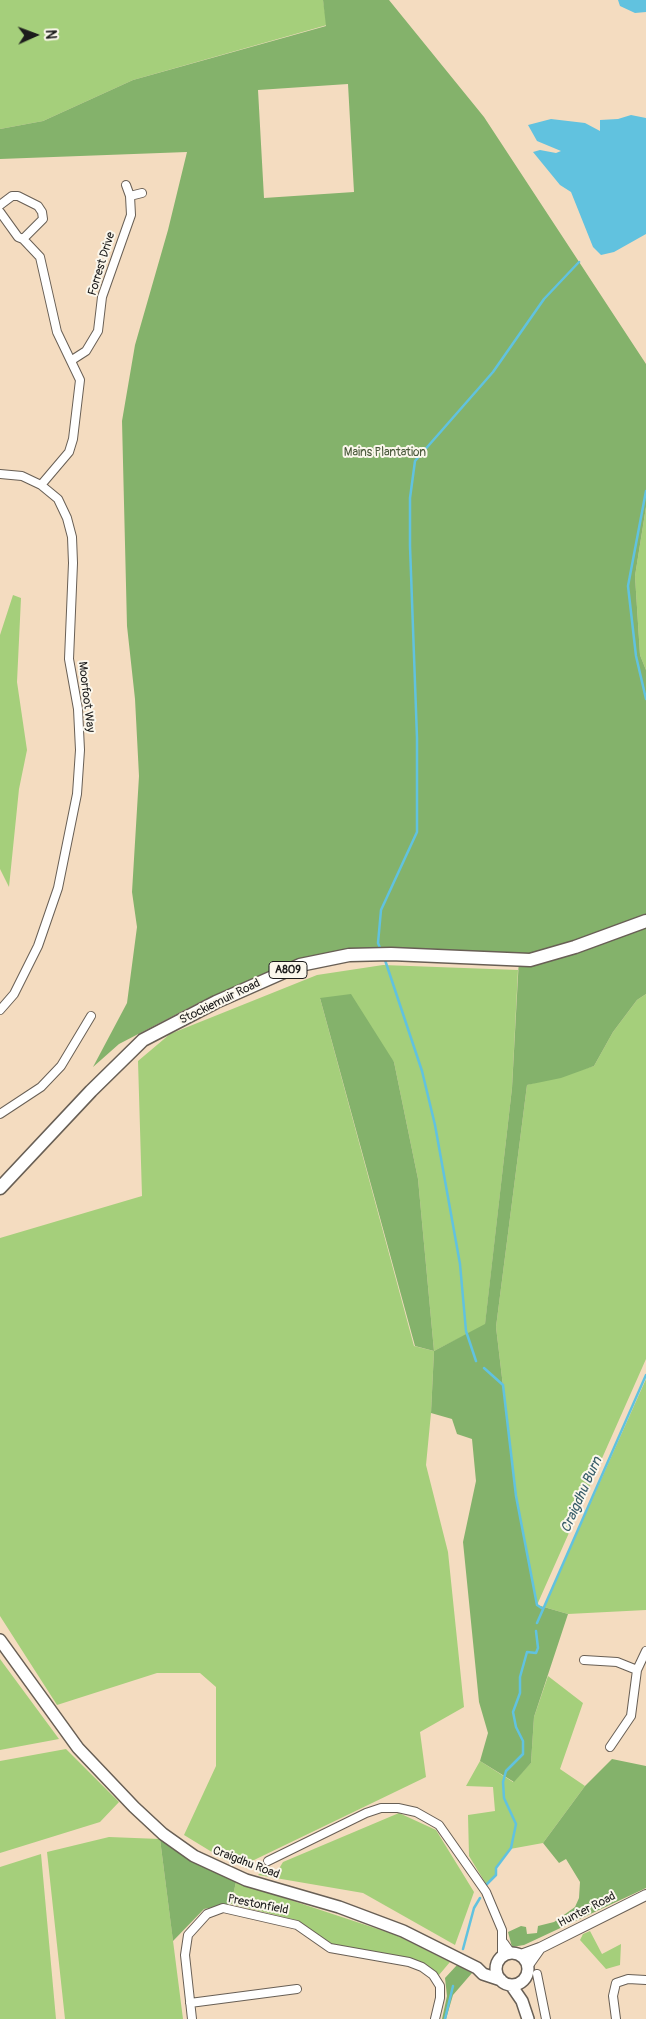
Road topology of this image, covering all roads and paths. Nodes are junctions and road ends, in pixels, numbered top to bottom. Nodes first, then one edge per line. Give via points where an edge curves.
1 (126, 185) dead end
2 (142, 193) dead end
3 (130, 196) junction
4 (0, 205) edge
5 (0, 212) edge
6 (23, 239) junction
7 (72, 360) junction
8 (0, 474) edge
9 (41, 485) junction
10 (646, 921) edge
11 (0, 1010) edge
12 (91, 1016) dead end
13 (0, 1114) edge
14 (0, 1188) edge
15 (0, 1640) edge
16 (646, 1651) edge
17 (584, 1660) dead end
18 (637, 1670) junction
19 (610, 1747) dead end
20 (268, 1862) dead end
21 (646, 1895) edge
22 (540, 1948) junction
23 (508, 1958) junction
24 (528, 1965) junction
25 (477, 1968) junction
26 (537, 1974) dead end
27 (525, 1979) junction
28 (646, 1980) edge
29 (506, 1982) junction
30 (297, 1989) dead end
31 (522, 2001) junction
32 (190, 2003) junction
33 (192, 2019) edge
34 (435, 2019) edge
35 (528, 2019) edge
36 (546, 2019) edge
37 (616, 2019) edge

1 - 3 street, Forrest Drive
2 - 3 street
3 - 7 street, Forrest Drive via 131,215 102,297 98,331 86,351
4 - 6 street via 12,196 18,196 38,206 43,219
5 - 6 street via 18,237
6 - 7 street via 40,257 57,332
7 - 9 street via 80,380 73,438 69,452
8 - 9 street, Moorfoot Way via 22,476
9 - 11 street, Moorfoot Way via 58,500 72,537 69,660 78,709 77,794 58,888 38,946 14,994
10 - 14 main road, Stockiemuir Road / A809 via 530,960 374,954 349,955 300,965 216,1002 143,1040
12 - 13 street via 61,1066 41,1087
15 - 25 main road, Craigdhu Road via 91,1763 163,1834 194,1856 246,1880 339,1907 395,1928
16 - 18 street
17 - 18 street via 617,1662
18 - 19 street via 631,1716
20 - 23 street via 381,1808 416,1812 439,1825 486,1892 498,1917
21 - 22 street, Hunter Road
22 - 23 street, Hunter Road
22 - 24 street, Hunter Road
23 - 24 main road
23 - 25 main road
23 - 29 main road via 496,1970
24 - 27 main road
25 - 29 main road, Craigdhu Road via 483,1974
26 - 36 street
27 - 29 main road via 519,1984
27 - 31 main road
28 - 37 street via 616,1983 613,1996
29 - 31 main road
30 - 32 street
31 - 35 main road
32 - 33 street, Prestonfield
32 - 34 street, Prestonfield via 185,1955 188,1935 207,1914 223,1908 297,1925 330,1948 409,1962 422,1968 433,1975 440,1986

